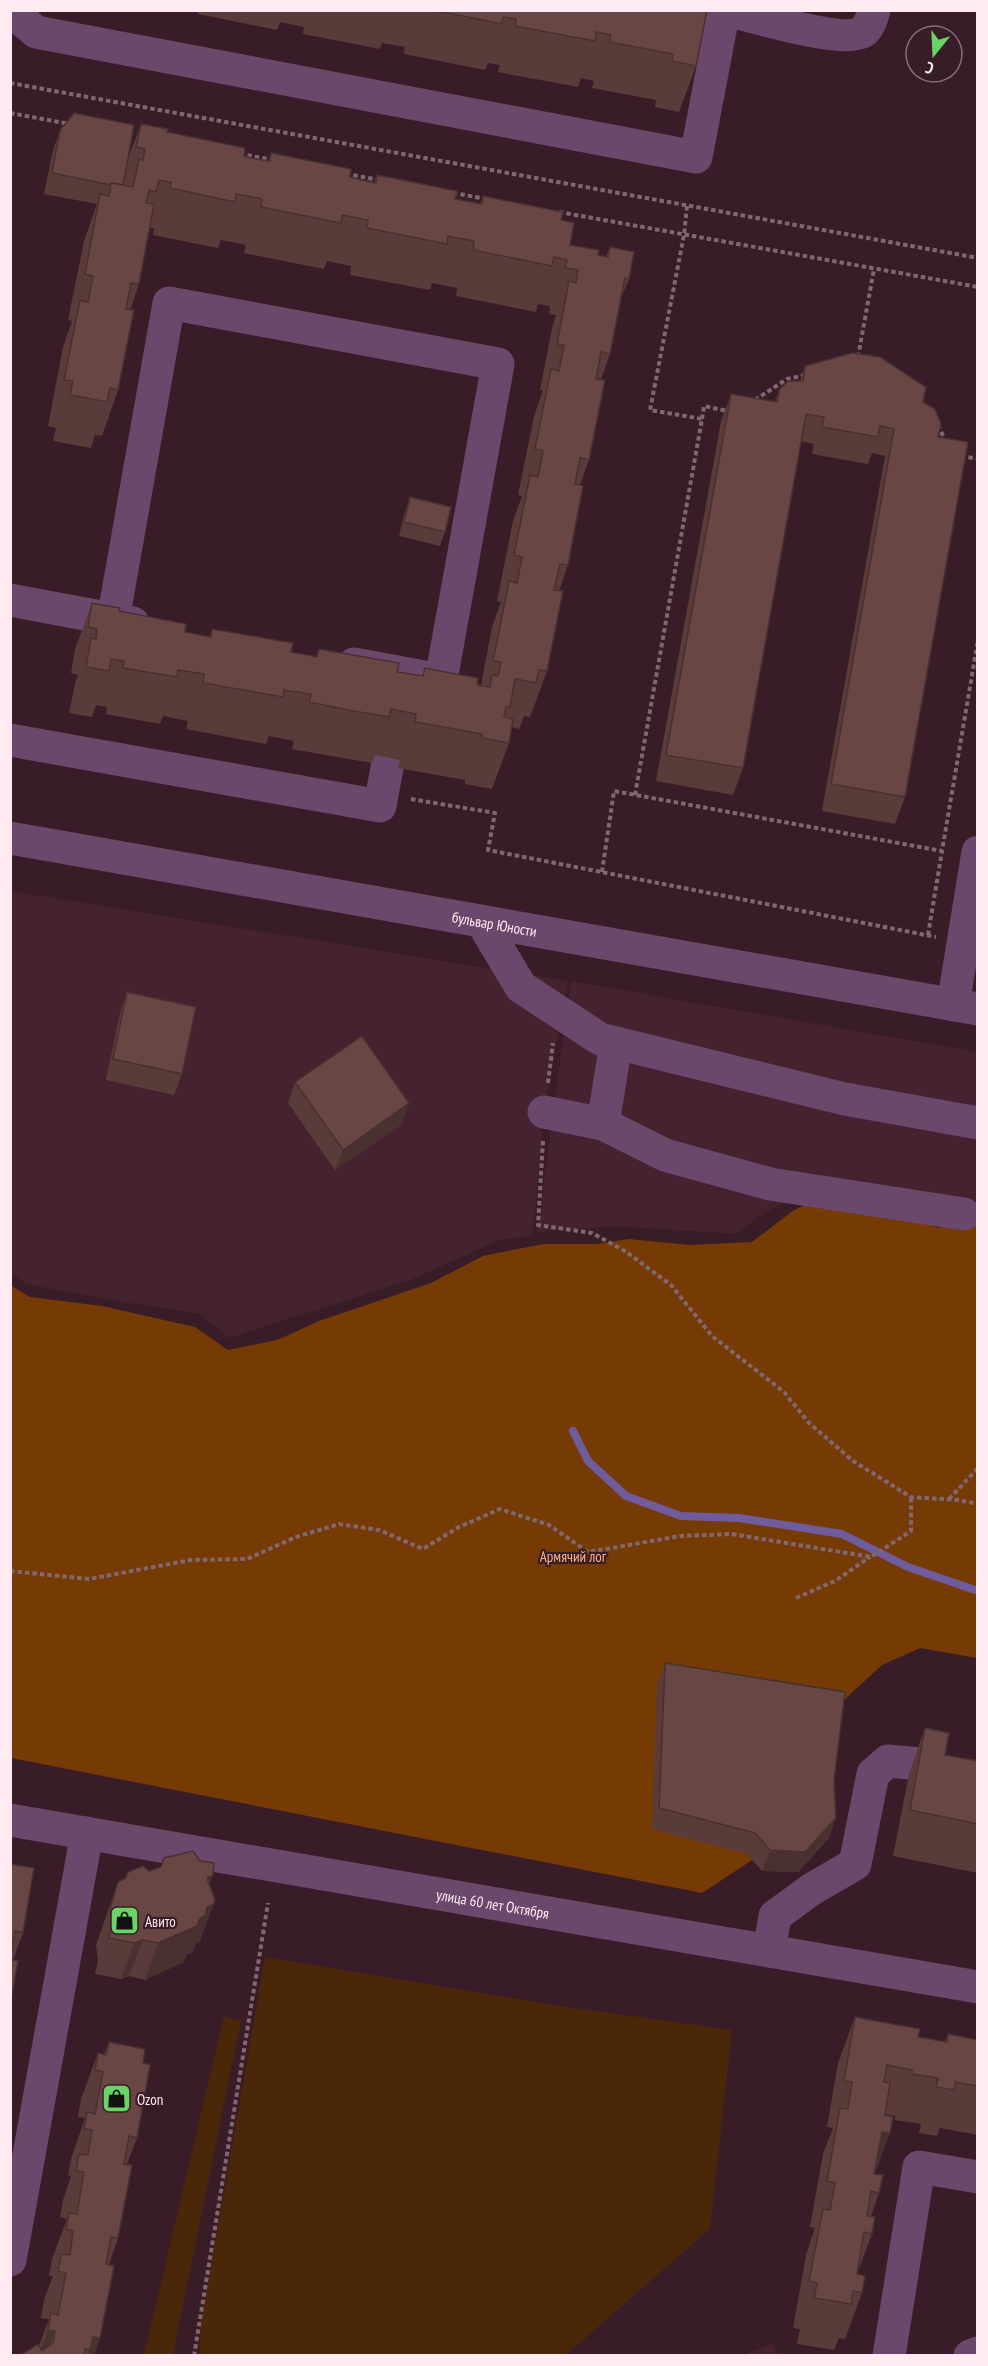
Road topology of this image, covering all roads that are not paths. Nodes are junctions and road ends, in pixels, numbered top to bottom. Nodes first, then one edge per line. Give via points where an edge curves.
1 (18, 10) edge
2 (726, 10) edge
3 (874, 10) edge
4 (10, 600) edge
5 (113, 620) junction
6 (159, 628) edge
7 (321, 658) edge
8 (403, 673) junction
9 (397, 708) edge
10 (10, 740) edge
11 (389, 757) edge
12 (10, 838) edge
13 (978, 852) edge
14 (482, 922) junction
15 (969, 931) edge
16 (965, 1007) edge
17 (616, 1043) junction
18 (544, 1112) road end
19 (978, 1123) edge
20 (603, 1124) junction
21 (964, 1214) dead end
22 (978, 1789) edge
23 (10, 1820) edge
24 (87, 1833) junction
25 (769, 1951) junction
26 (978, 1988) edge
27 (978, 2177) edge
28 (10, 2260) edge
29 (978, 2353) edge
30 (889, 2355) edge
31 (970, 2355) edge

1 - 2 street via 17,16 36,32 696,157
2 - 3 street via 818,33 847,35 862,32
4 - 5 street
5 - 6 street
5 - 8 street via 169,303 498,364 441,680
7 - 8 street
8 - 9 street
10 - 11 street via 380,806
12 - 14 street, бульвар Юности
13 - 15 street
14 - 16 street, бульвар Юности
14 - 17 street via 521,987 600,1039
15 - 16 street
17 - 19 street via 845,1099
17 - 20 street
18 - 20 street
20 - 21 street via 665,1155 770,1184
22 - 25 street via 949,1784 920,1764 888,1761 873,1774 855,1864 776,1916
23 - 24 street, улица 60 лет Октября
24 - 25 street, улица 60 лет Октября
24 - 28 street
25 - 26 street, улица 60 лет Октября
27 - 30 street via 919,2167
29 - 31 street

